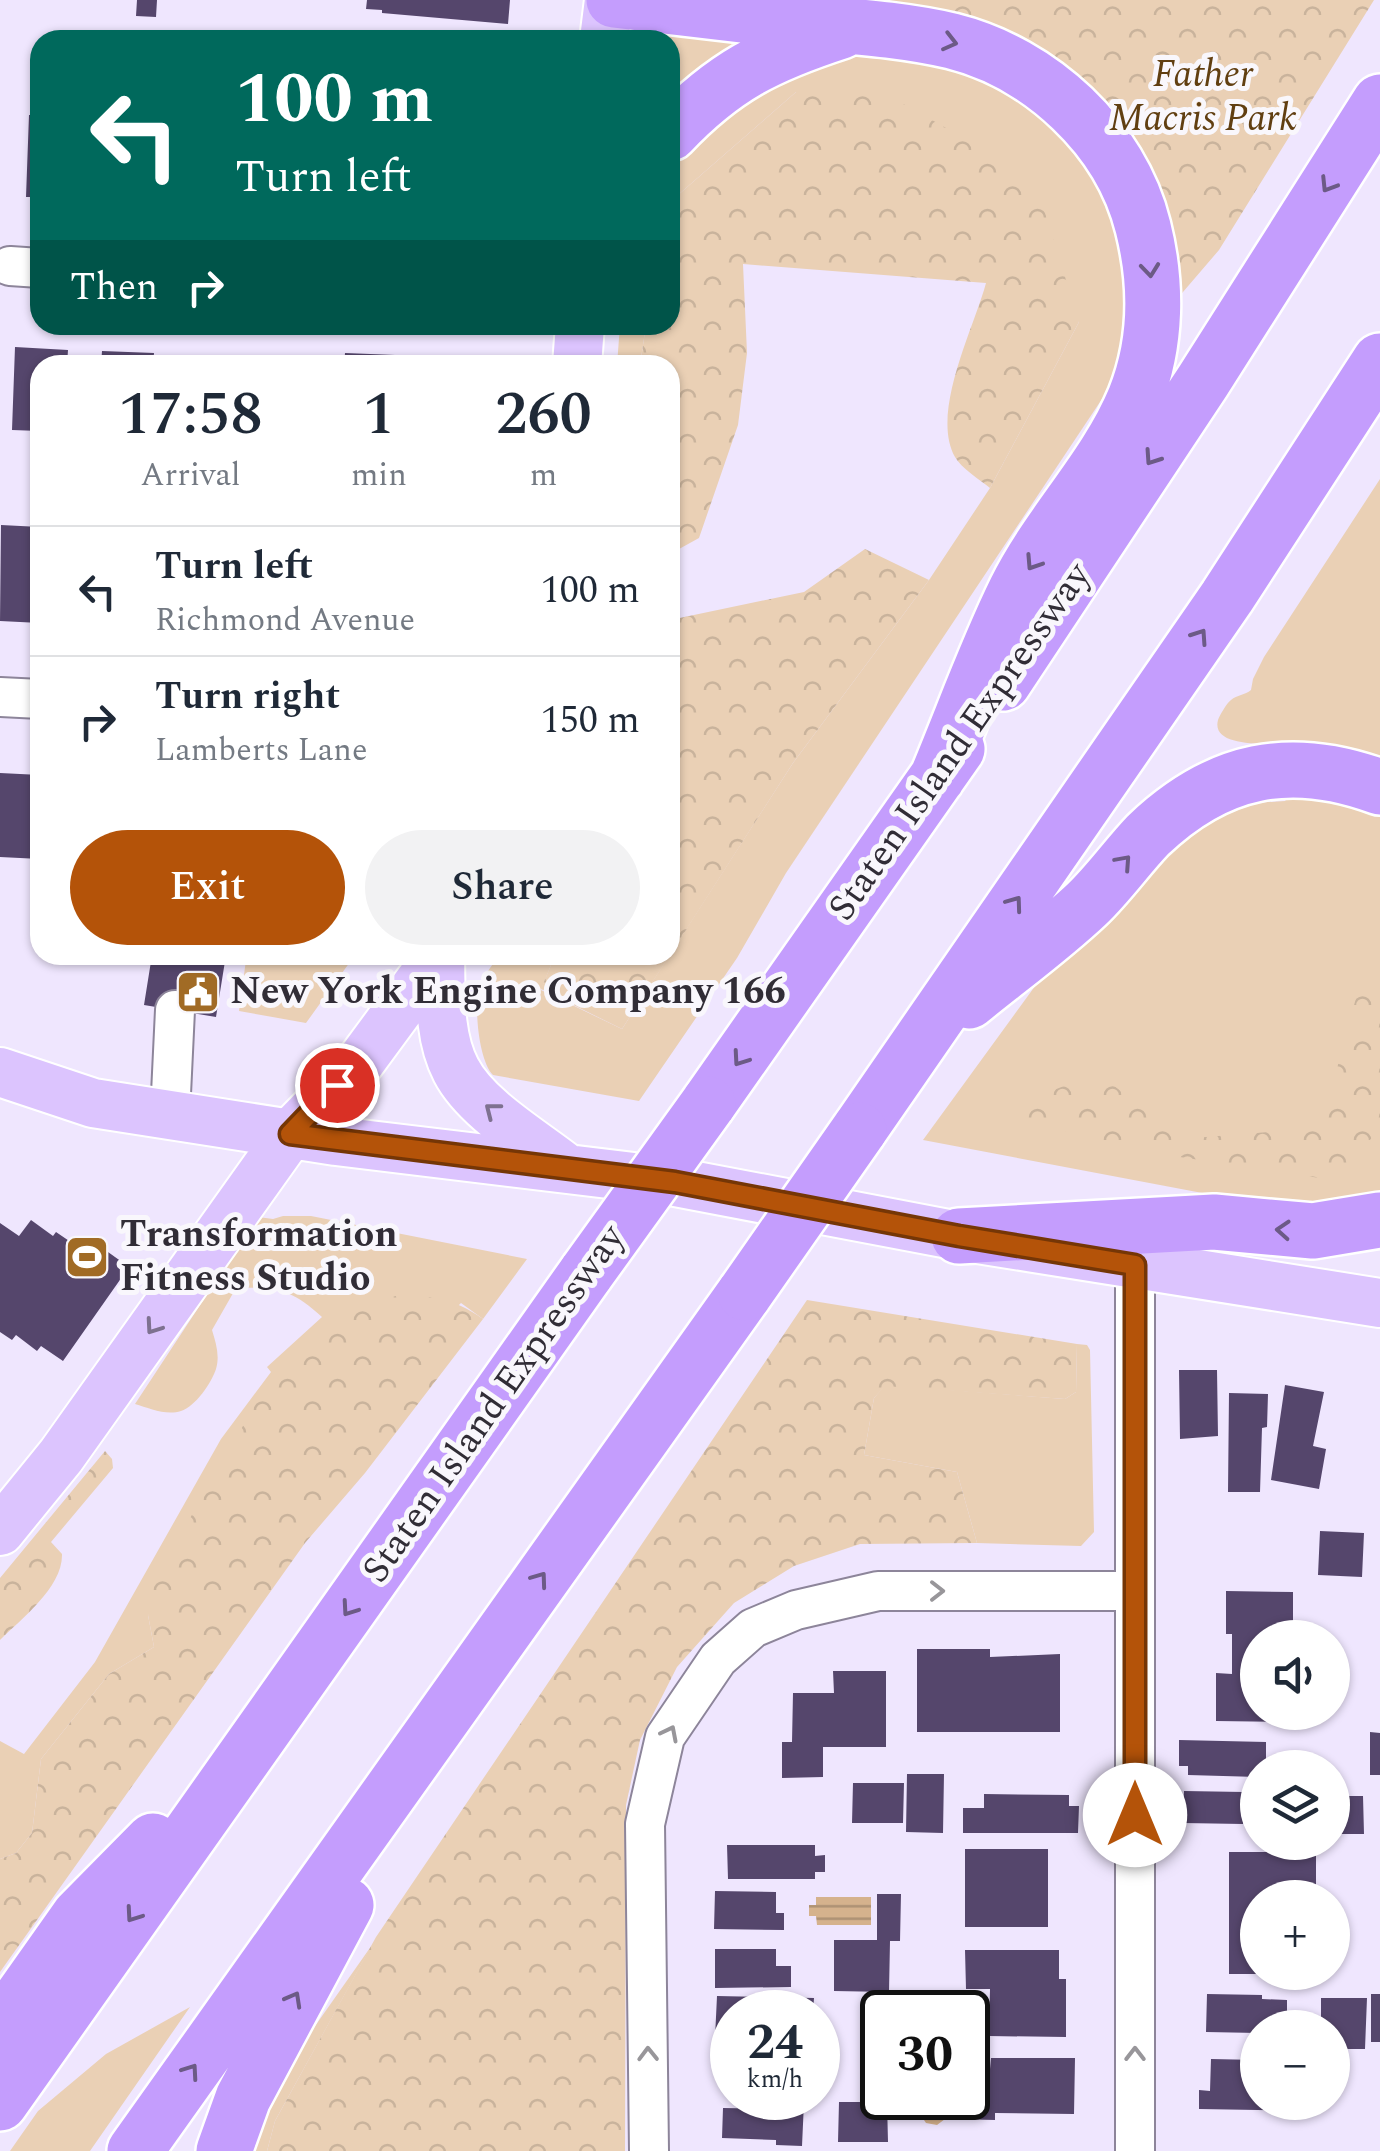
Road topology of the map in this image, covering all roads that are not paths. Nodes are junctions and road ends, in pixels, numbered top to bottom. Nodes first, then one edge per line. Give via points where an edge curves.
1 (611, 0) edge
2 (853, 27) junction
3 (606, 30) edge
4 (1380, 102) edge
5 (680, 124) edge
6 (1380, 362) edge
7 (0, 697) edge
8 (30, 698) edge
9 (936, 778) junction
10 (1380, 787) edge
11 (432, 965) edge
12 (440, 965) edge
13 (174, 1010) dead end
14 (920, 1041) junction
15 (0, 1072) edge
16 (170, 1116) junction
17 (290, 1134) junction
18 (569, 1170) junction
19 (1380, 1220) edge
20 (959, 1236) junction
21 (1135, 1265) junction
22 (1380, 1302) edge
23 (0, 1531) edge
24 (1135, 1591) junction
25 (483, 1658) junction
26 (270, 1722) junction
27 (0, 2028) edge
28 (0, 2103) edge
29 (135, 2151) edge
30 (224, 2151) edge
31 (649, 2151) edge
32 (1135, 2151) edge

1 - 2 highway
1 - 3 main road
2 - 5 highway via 754,65 723,83
2 -> 9 highway via 987,52 1070,106 1128,185 1151,272 1151,340 1136,396 1016,588
4 -> 9 highway, Staten Island Expressway via 1204,382
14 -> 6 highway via 1205,630
7 - 8 street
9 -> 26 highway, Staten Island Expressway, bridge
14 -> 10 highway via 1087,904 1170,816 1217,786 1290,768
11 - 17 main road via 361,1060
18 -> 12 main road via 470,1093 457,1072 442,1014
13 - 16 street
25 -> 14 highway, bridge
15 - 16 main road via 93,1104
16 - 17 main road
17 - 18 main road
17 -> 23 main road via 61,1456
18 - 20 main road via 675,1182
19 -> 20 highway via 1314,1231 1214,1222
20 - 21 main road
21 - 22 main road
21 - 24 street
31 -> 24 street via 646,1824 665,1736 718,1660 753,1628 796,1610 878,1591
32 -> 24 street
29 -> 25 highway
30 -> 25 highway via 278,2029
26 - 27 highway via 79,1916
26 -> 28 highway, Staten Island Expressway

